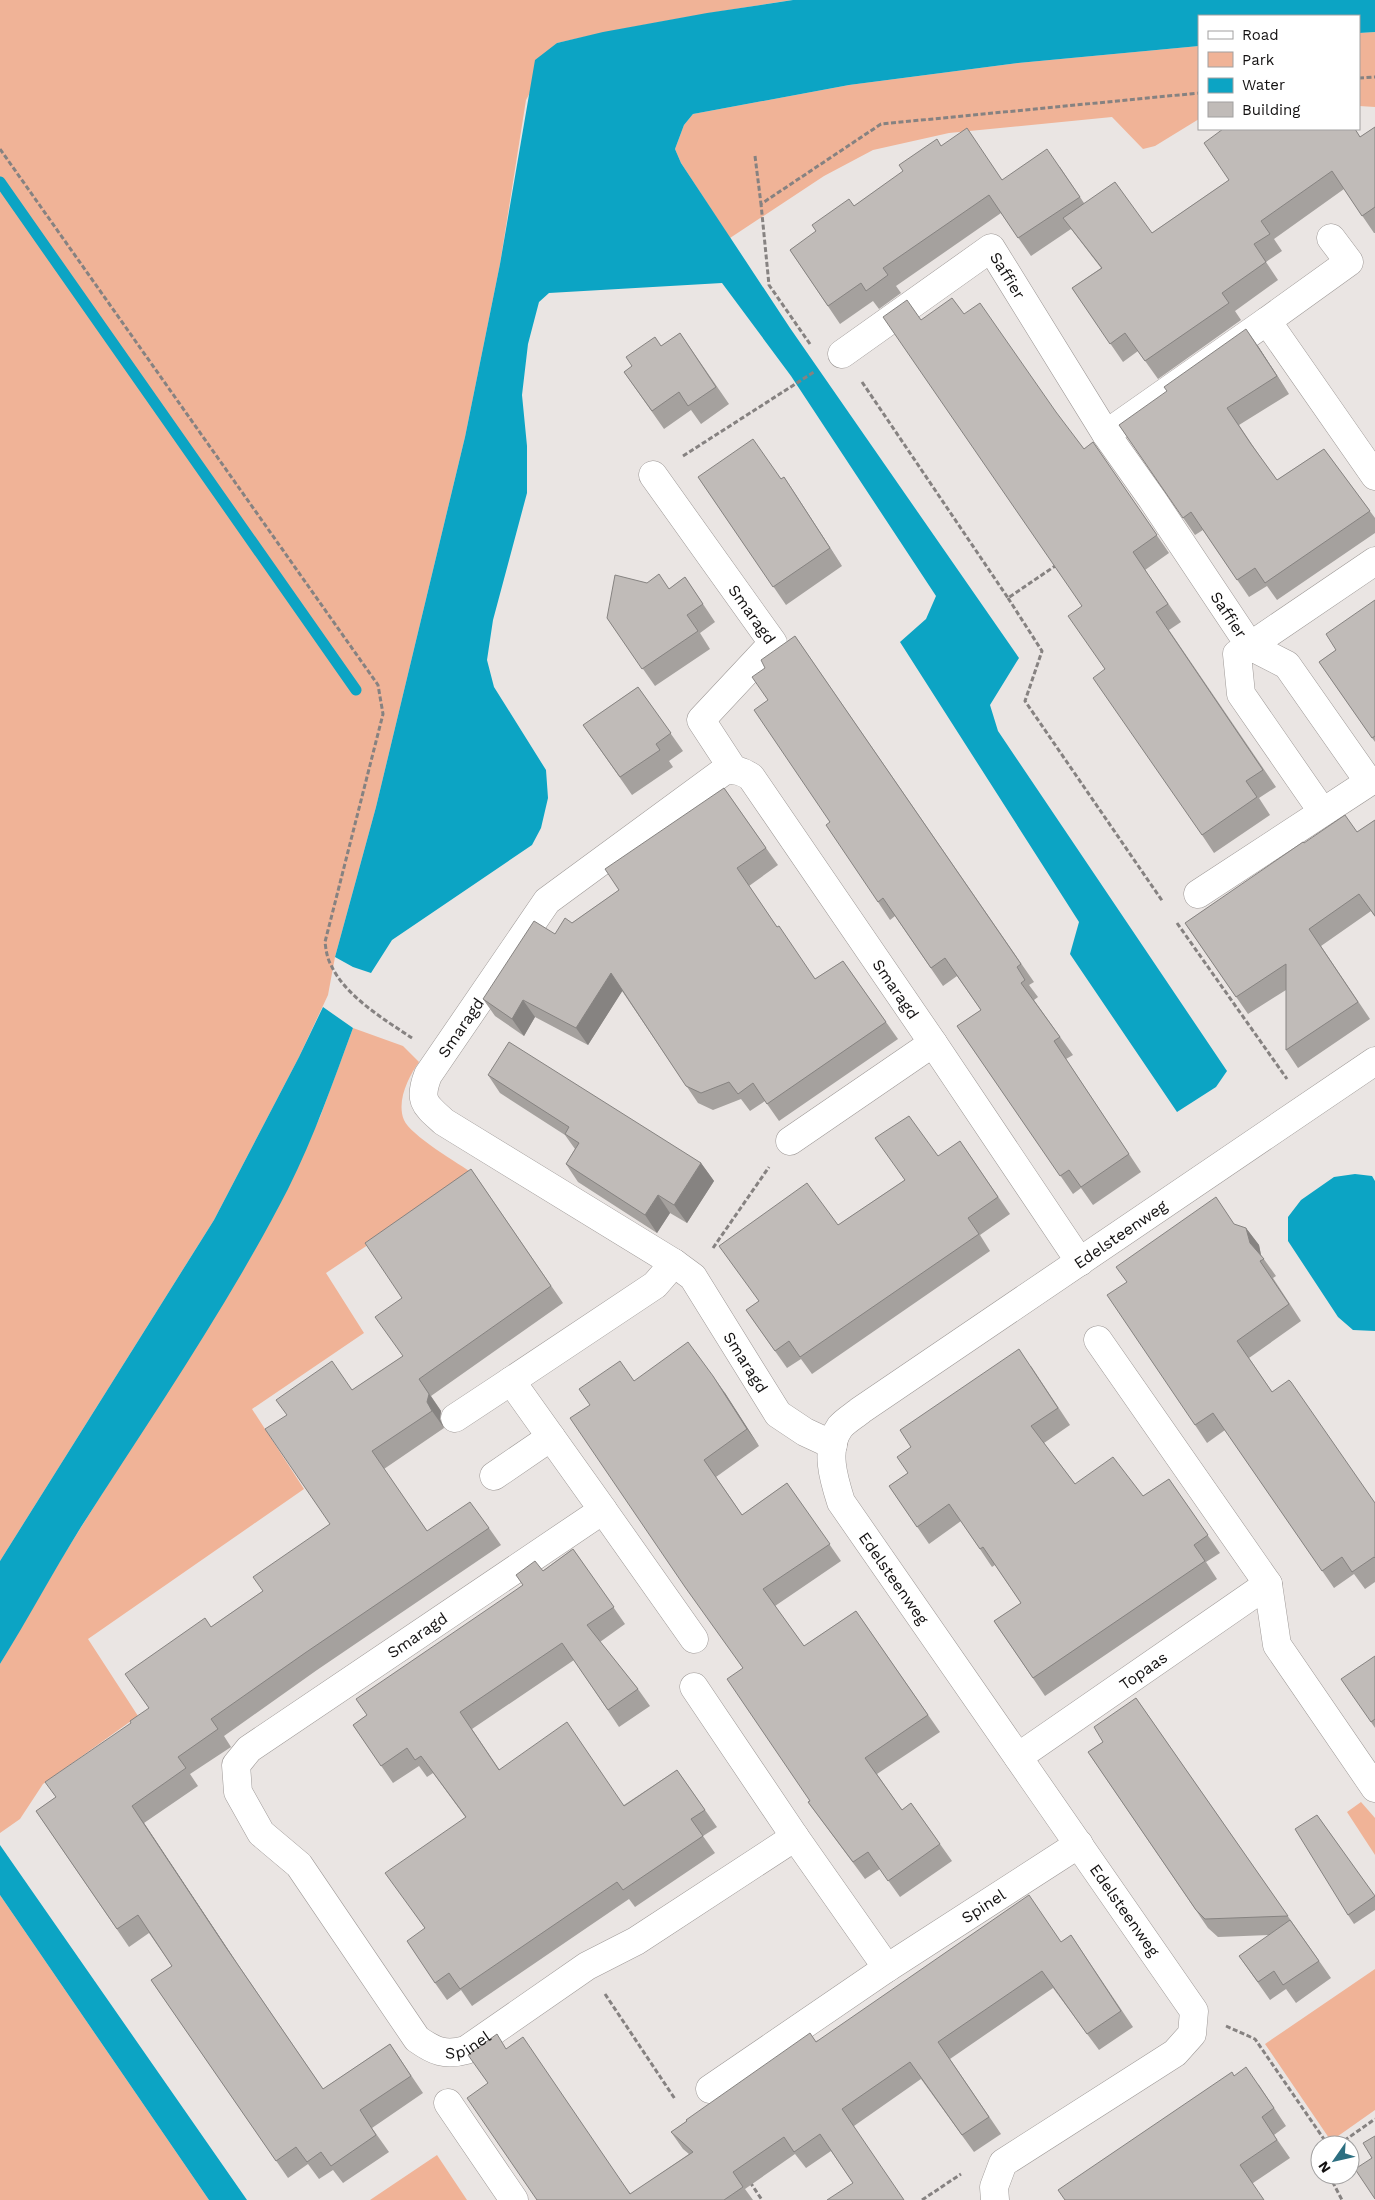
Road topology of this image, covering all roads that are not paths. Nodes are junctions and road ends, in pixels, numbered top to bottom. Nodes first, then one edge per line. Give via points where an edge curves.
1 (1331, 238) dead end
2 (1267, 321) junction
3 (842, 354) road end
4 (1106, 434) junction
5 (654, 475) road end
6 (1375, 476) edge
7 (1375, 561) edge
8 (1250, 646) junction
9 (733, 770) junction
10 (1322, 811) junction
11 (1198, 894) road end
12 (933, 1043) junction
13 (1375, 1061) edge
14 (790, 1141) road end
15 (1080, 1262) junction
16 (683, 1270) junction
17 (1098, 1340) dead end
18 (511, 1380) junction
19 (455, 1418) dead end
20 (551, 1437) junction
21 (833, 1445) junction
22 (494, 1476) dead end
23 (602, 1510) junction
24 (1268, 1584) junction
25 (694, 1639) dead end
26 (694, 1687) dead end
27 (1018, 1757) junction
28 (236, 1765) joint
29 (1375, 1788) edge
30 (794, 1837) junction
31 (1079, 1844) junction
32 (887, 1968) junction
33 (710, 2088) dead end
34 (448, 2103) dead end
35 (514, 2200) edge
36 (995, 2200) edge

1 - 2 street via 1349,262
2 - 4 street
2 - 6 street
3 - 4 street, Saffier via 991,248
4 - 8 street, Saffier
5 - 9 street, Smaragd via 773,642 702,720
7 - 8 street, Saffier
8 - 10 street, Saffier via 1237,654 1241,694
8 - 10 street, Saffier via 1287,665 1369,782
9 - 12 street, Smaragd via 751,777
9 - 16 street, Smaragd via 724,771 547,901 428,1075 422,1090 427,1106 444,1122
10 - 11 street, Saffier
12 - 14 street
12 - 15 street, Smaragd
13 - 15 street, Edelsteenweg
15 - 21 street, Edelsteenweg via 861,1410 840,1428
16 - 18 street
16 - 21 street, Smaragd via 778,1414
17 - 24 street
18 - 19 street
18 - 20 street
20 - 22 street
20 - 23 street
21 - 27 street, Edelsteenweg via 831,1470 841,1502
23 - 25 street
23 - 28 street, Smaragd via 248,1749
24 - 27 street, Topaas
24 - 29 street via 1277,1645
26 - 30 street
27 - 31 street, Edelsteenweg
28 - 30 street, Spinel via 238,1792 261,1833 299,1865 417,2039 431,2048 453,2054 466,2050 587,1966 636,1941
30 - 32 street
31 - 32 street, Spinel
31 - 36 street, Edelsteenweg via 1194,2011 1192,2034 1175,2053 1003,2163 994,2187
32 - 33 street, Spinel
34 - 35 street

